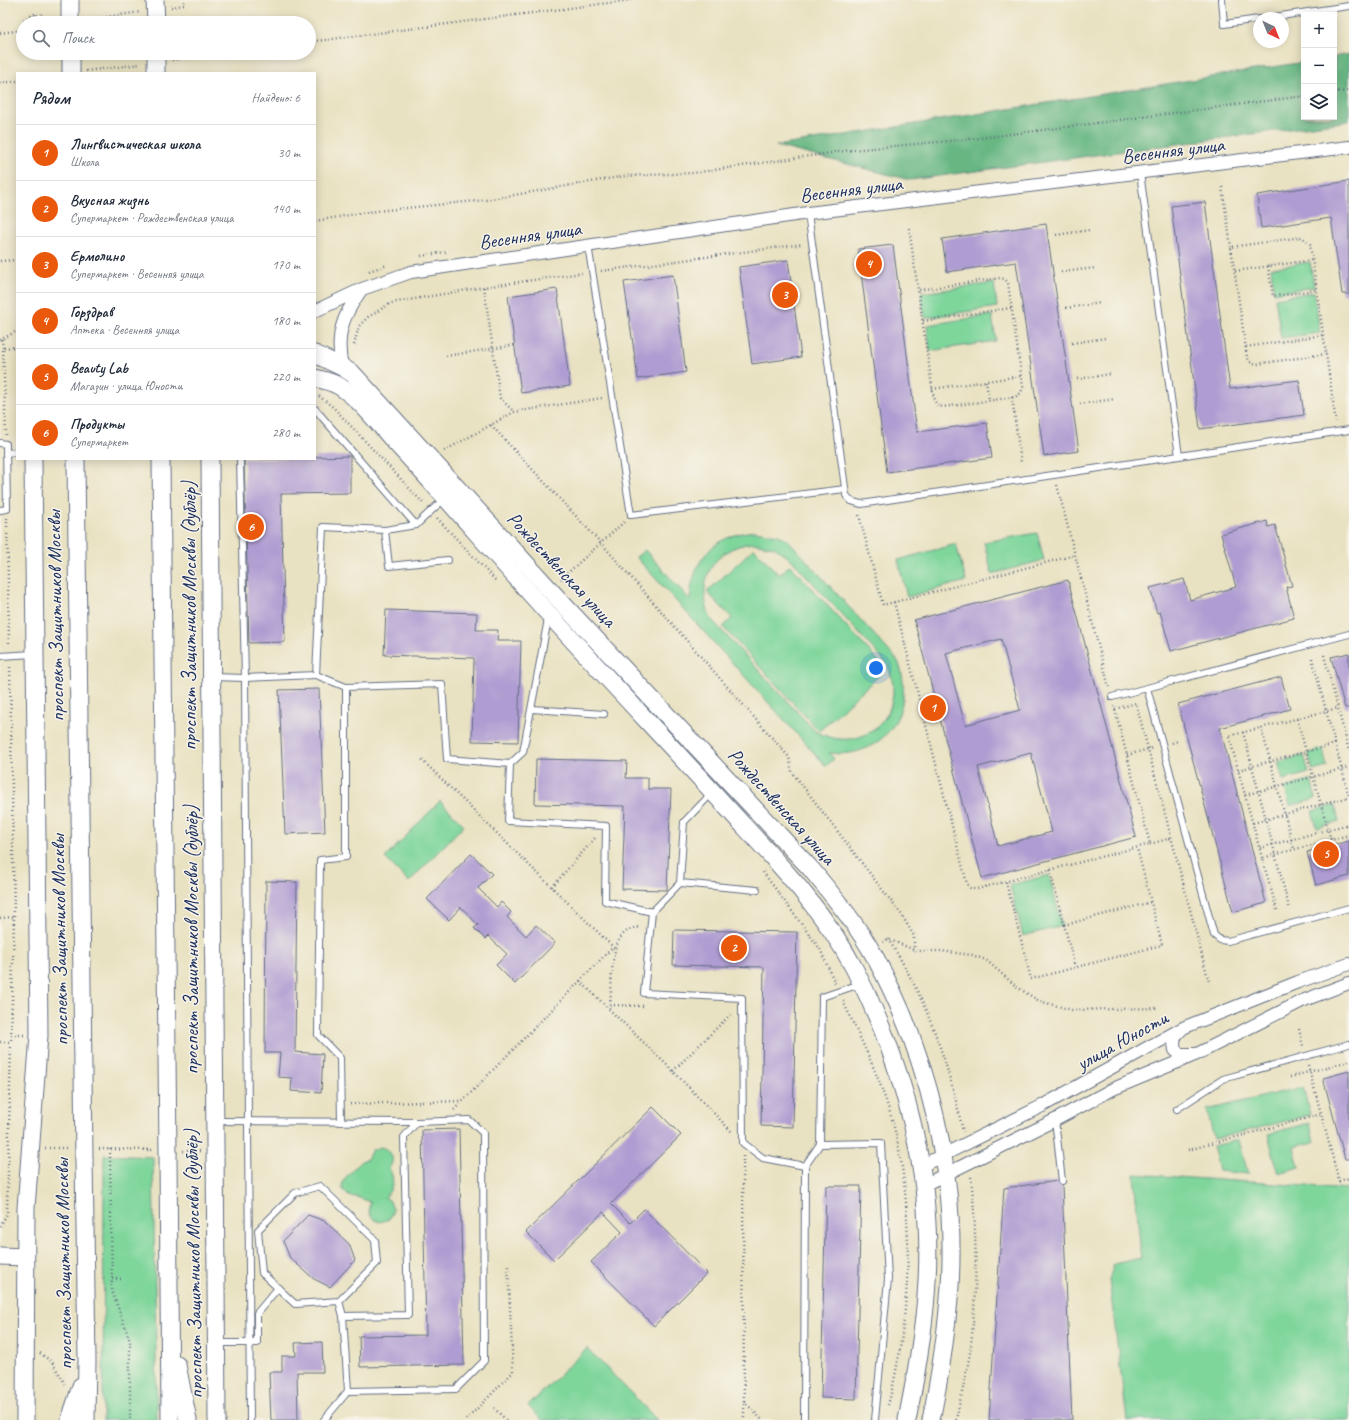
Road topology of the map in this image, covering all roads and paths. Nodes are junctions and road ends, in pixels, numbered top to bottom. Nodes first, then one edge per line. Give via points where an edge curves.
1 (70, 0) edge
2 (184, 0) edge
3 (631, 0) edge
4 (1222, 0) edge
5 (1349, 6) edge
6 (156, 10) edge
7 (38, 12) dead end
8 (43, 14) dead end
9 (1289, 15) edge
10 (37, 16) edge
11 (37, 16) edge
12 (76, 16) edge
13 (117, 16) edge
14 (1253, 20) edge
15 (16, 31) edge
16 (0, 33) edge
17 (316, 41) edge
18 (71, 60) edge
19 (156, 60) edge
20 (71, 72) edge
21 (156, 72) edge
22 (16, 80) edge
23 (0, 83) edge
24 (1349, 90) edge
25 (1337, 92) edge
26 (1301, 96) edge
27 (1349, 147) edge
28 (1140, 173) junction
29 (1222, 187) dead end
30 (808, 213) junction
31 (316, 221) edge
32 (909, 228) dead end
33 (1090, 230) dead end
34 (1056, 235) dead end
35 (812, 243) junction
36 (588, 245) junction
37 (1231, 247) junction
38 (16, 260) edge
39 (1312, 260) junction
40 (0, 261) edge
41 (1268, 266) junction
42 (1096, 268) dead end
43 (1235, 271) junction
44 (593, 272) junction
45 (1061, 272) dead end
46 (484, 286) junction
47 (362, 289) junction
48 (918, 290) junction
49 (1317, 290) junction
50 (1101, 303) dead end
51 (1011, 308) junction
52 (1066, 308) dead end
53 (316, 311) edge
54 (923, 321) junction
55 (16, 332) edge
56 (1323, 335) junction
57 (356, 338) dead end
58 (1106, 338) dead end
59 (1, 340) edge
60 (1072, 343) dead end
61 (515, 345) dead end
62 (16, 346) edge
63 (1246, 347) junction
64 (3, 348) junction
65 (493, 348) junction
66 (316, 354) edge
67 (1326, 354) junction
68 (446, 356) dead end
69 (342, 367) junction
70 (1111, 374) dead end
71 (1021, 376) junction
72 (316, 378) edge
73 (1077, 379) dead end
74 (986, 381) junction
75 (932, 389) junction
76 (316, 394) edge
77 (613, 397) junction
78 (1012, 398) junction
79 (1115, 399) dead end
80 (989, 401) junction
81 (1080, 404) dead end
82 (316, 410) edge
83 (514, 412) junction
84 (1336, 422) dead end
85 (491, 426) junction
86 (1349, 430) edge
87 (3, 444) edge
88 (6, 452) junction
89 (16, 452) edge
90 (443, 452) dead end
91 (1179, 456) junction
92 (33, 460) edge
93 (76, 460) edge
94 (161, 460) edge
95 (210, 460) edge
96 (240, 460) edge
97 (1021, 463) dead end
98 (1054, 475) junction
99 (845, 488) junction
100 (445, 498) junction
101 (7, 509) junction
102 (0, 510) edge
103 (431, 511) junction
104 (631, 515) junction
105 (859, 515) dead end
106 (416, 525) junction
107 (385, 530) junction
108 (601, 543) junction
109 (1075, 555) junction
110 (448, 560) dead end
111 (560, 580) dead end
112 (499, 584) dead end
113 (894, 602) junction
114 (549, 615) junction
115 (1349, 634) edge
116 (35, 654) junction
117 (1324, 655) dead end
118 (0, 656) edge
119 (10, 656) junction
120 (1312, 658) dead end
121 (316, 675) junction
122 (212, 677) junction
123 (245, 678) junction
124 (346, 687) junction
125 (1147, 688) junction
126 (1112, 697) junction
127 (1338, 708) junction
128 (532, 709) junction
129 (1115, 709) junction
130 (1326, 711) junction
131 (604, 714) dead end
132 (1297, 718) junction
133 (1261, 728) junction
134 (1243, 732) junction
135 (1335, 744) junction
136 (1349, 750) edge
137 (1306, 752) junction
138 (422, 760) dead end
139 (1270, 761) junction
140 (510, 764) junction
141 (1252, 766) junction
142 (1349, 767) edge
143 (1342, 769) junction
144 (1238, 770) junction
145 (1313, 777) junction
146 (1277, 786) junction
147 (1258, 791) junction
148 (713, 792) junction
149 (1245, 795) junction
150 (1349, 797) edge
151 (1321, 805) junction
152 (1284, 815) junction
153 (1266, 820) junction
154 (1253, 823) junction
155 (1349, 824) edge
156 (606, 826) junction
157 (1328, 830) junction
158 (1349, 835) edge
159 (1171, 838) junction
160 (1291, 840) junction
161 (1331, 840) junction
162 (1150, 844) junction
163 (1272, 845) junction
164 (1137, 848) junction
165 (1260, 848) junction
166 (1294, 849) junction
167 (1275, 854) junction
168 (1262, 858) junction
169 (1050, 870) junction
170 (762, 871) dead end
171 (1006, 882) junction
172 (680, 883) junction
173 (552, 887) junction
174 (757, 890) dead end
175 (1151, 902) junction
176 (1289, 907) dead end
177 (1349, 908) edge
178 (1277, 910) dead end
179 (652, 912) junction
180 (14, 916) junction
181 (0, 918) edge
182 (1064, 925) junction
183 (651, 926) junction
184 (614, 948) junction
185 (914, 950) junction
186 (1349, 964) edge
187 (1075, 968) junction
188 (580, 981) junction
189 (1209, 982) dead end
190 (861, 983) junction
191 (1349, 983) edge
192 (838, 991) junction
193 (742, 1003) junction
194 (644, 1006) dead end
195 (609, 1007) junction
196 (1159, 1008) dead end
197 (1185, 1027) junction
198 (1299, 1029) dead end
199 (0, 1042) edge
200 (10, 1042) junction
201 (1349, 1044) edge
202 (1197, 1054) junction
203 (1306, 1056) junction
204 (1349, 1061) edge
205 (673, 1071) junction
206 (1310, 1072) junction
207 (1290, 1077) dead end
208 (462, 1101) junction
209 (341, 1104) junction
210 (1177, 1109) dead end
211 (1322, 1114) junction
212 (1055, 1120) junction
213 (214, 1121) junction
214 (448, 1121) junction
215 (248, 1122) junction
216 (341, 1122) junction
217 (417, 1122) junction
218 (963, 1130) dead end
219 (743, 1143) junction
220 (820, 1144) junction
221 (45, 1148) dead end
222 (110, 1149) junction
223 (1188, 1150) dead end
224 (214, 1151) junction
225 (85, 1152) junction
226 (169, 1152) junction
227 (943, 1155) junction
228 (804, 1166) junction
229 (921, 1166) junction
230 (946, 1175) junction
231 (971, 1176) dead end
232 (1349, 1178) edge
233 (1062, 1181) dead end
234 (924, 1185) junction
235 (0, 1226) edge
236 (0, 1256) edge
237 (25, 1257) junction
238 (508, 1266) dead end
239 (124, 1279) dead end
240 (112, 1280) junction
241 (278, 1288) junction
242 (339, 1300) junction
243 (343, 1316) junction
244 (169, 1324) junction
245 (216, 1343) junction
246 (250, 1343) junction
247 (37, 1352) dead end
248 (87, 1360) junction
249 (67, 1387) dead end
250 (348, 1391) junction
251 (744, 1401) junction
252 (494, 1408) dead end
253 (887, 1408) dead end
254 (25, 1420) edge
255 (70, 1420) edge
256 (86, 1420) edge
257 (130, 1420) edge
258 (170, 1420) edge
259 (188, 1420) edge
260 (216, 1420) edge
261 (250, 1420) edge
262 (324, 1420) edge
263 (466, 1420) edge
264 (506, 1420) edge
265 (744, 1420) edge
266 (762, 1420) edge
267 (804, 1420) edge
268 (875, 1420) edge
269 (907, 1420) edge
270 (931, 1420) edge
271 (956, 1420) edge

1 - 12 street, bridge
2 - 6 path via 184,5
3 - 17 path
4 - 14 lane via 1224,24
5 - 9 lane
6 - 13 path
7 - 10 path
8 - 11 path
15 - 16 path
18 - 20 street
19 - 21 street, bridge
22 - 23 path
24 - 25 path
26 - 31 path via 981,138 851,150 693,173 625,176 485,200 367,212
27 - 28 street, Весенняя улица
28 - 30 street, Весенняя улица
28 - 91 lane
29 - 37 path
30 - 35 lane
30 - 36 street, Весенняя улица
32 - 48 path
33 - 34 path
35 - 44 path
35 - 99 lane
36 - 44 lane
36 - 47 street, Весенняя улица via 411,272
37 - 39 path via 1302,237 1310,244
37 - 43 path
38 - 40 path
39 - 41 path
39 - 49 path
41 - 43 path
41 - 49 path via 1273,296
42 - 45 path
43 - 63 path
44 - 46 path
44 - 77 lane
46 - 57 path via 391,302 359,326
46 - 65 path
47 - 53 street, Весенняя улица
47 - 69 street via 347,310 340,333 338,350
48 - 51 path via 1000,278 1005,279 1008,284
48 - 54 path
49 - 56 path
50 - 52 path
51 - 54 path
51 - 71 path
54 - 75 path
55 - 59 path
56 - 63 path
56 - 67 path
58 - 60 path
59 - 64 path
61 - 65 path
62 - 64 path
63 - 67 path via 1250,362 1257,364
64 - 87 path
65 - 68 path
65 - 83 path via 500,398
66 - 69 street, Рождественская улица
67 - 84 path
69 - 227 street, Рождественская улица via 353,374 385,407 561,602 756,808 842,907 876,960 909,1030 938,1126
70 - 73 path
71 - 74 path
71 - 78 path via 1021,393
72 - 100 street, Рождественская улица via 340,387 356,400
74 - 75 path
74 - 80 path
75 - 80 path via 938,406
76 - 103 path via 334,408
77 - 83 path
77 - 104 lane
78 - 80 path
78 - 97 path
79 - 81 path
82 - 106 lane
83 - 85 path
85 - 90 path
85 - 108 path
86 - 91 lane
87 - 88 lane
88 - 89 lane
88 - 101 lane
91 - 98 lane
92 - 116 street
93 - 225 street, проспект Защитников Москвы, bridge
94 - 226 street, bridge
95 - 122 street, проспект Защитников Москвы (дублёр)
96 - 123 lane
98 - 99 lane via 861,504 851,501 846,495
98 - 109 path
99 - 104 lane
100 - 103 lane
100 - 114 street, Рождественская улица
101 - 102 lane
101 - 119 path
103 - 106 lane
103 - 112 path
104 - 108 path
105 - 113 path via 883,605
106 - 107 lane
107 - 110 lane via 388,566
107 - 121 lane via 323,527
108 - 111 path
108 - 185 path via 789,757 792,772 901,914 914,936
109 - 113 path
109 - 126 path
113 - 171 path via 968,884 977,890
114 - 128 lane
114 - 148 street, Рождественская улица
115 - 125 lane
116 - 119 lane
116 - 237 street via 39,1035 26,1208
117 - 127 path
118 - 119 lane
119 - 180 path
120 - 130 path
121 - 123 lane
121 - 124 lane
122 - 123 lane
122 - 213 street, проспект Защитников Москвы (дублёр)
123 - 215 lane
124 - 140 lane via 442,684 447,759
124 - 209 lane via 346,857 320,860 318,1035 340,1058
125 - 126 lane
125 - 177 lane via 1214,935 1220,940 1228,941
126 - 129 path
127 - 130 path
127 - 136 path
128 - 131 lane
128 - 140 lane via 523,752
129 - 159 path via 1136,703
129 - 162 path
130 - 132 path
130 - 135 path
132 - 133 path
132 - 137 path
133 - 134 path
133 - 139 path
134 - 141 path
134 - 144 path via 1228,736
135 - 137 path
135 - 143 path
137 - 139 path
137 - 145 path
138 - 173 path
139 - 141 path
139 - 146 path
140 - 156 lane via 508,821
141 - 144 path
141 - 147 path
142 - 143 path
143 - 145 path
143 - 150 path
144 - 149 path
145 - 146 path
145 - 151 path
146 - 147 path
146 - 152 path
147 - 149 path
147 - 153 path
148 - 172 lane via 684,822
148 - 190 street, Рождественская улица via 793,880 841,947
149 - 154 path
150 - 151 path
151 - 152 path
151 - 157 path
152 - 153 path
152 - 160 path
153 - 154 path
153 - 163 path
154 - 165 path
155 - 157 path
156 - 173 path
156 - 179 lane via 605,901
157 - 160 path
157 - 161 path
158 - 161 path
159 - 162 path
159 - 189 path
160 - 163 path
160 - 166 path
161 - 166 path
162 - 164 path
163 - 165 path
163 - 167 path
164 - 169 path
164 - 175 path
165 - 168 path
166 - 167 path
167 - 168 path
167 - 176 path
168 - 178 path
169 - 171 path
169 - 182 path
170 - 192 path via 820,949
171 - 187 path via 1032,979
172 - 174 lane
172 - 179 lane
173 - 184 path
175 - 182 path
175 - 187 path via 1162,945
179 - 183 lane
180 - 181 path
180 - 200 path
182 - 187 path
183 - 184 path via 635,927 618,940
183 - 193 lane via 644,993 742,998
184 - 188 path
184 - 195 path
185 - 196 path via 972,955 986,960 1017,987 1039,1001 1072,1010
185 - 218 path via 888,939 902,961 935,1032 951,1080
186 - 197 street, улица Юности
188 - 195 path
188 - 208 path
190 - 192 lane
190 - 229 street, Рождественская улица via 886,1039
191 - 202 street, улица Юности via 1302,1001
192 - 220 lane via 822,997
192 - 253 path via 885,1095 897,1137 904,1179 908,1252 904,1324
193 - 205 path
193 - 219 lane
194 - 195 path
195 - 205 path
197 - 202 street via 1176,1034 1175,1050 1180,1054
197 - 227 street, улица Юности via 1042,1106
198 - 203 path
199 - 200 path
200 - 235 path via 7,1214
201 - 203 lane
202 - 212 street, улица Юности via 1113,1089
203 - 210 lane via 1223,1079
204 - 206 path
205 - 219 path
206 - 207 path
206 - 211 path
208 - 209 path
208 - 214 path via 450,1114
209 - 216 lane
211 - 223 path
211 - 232 path via 1339,1181
212 - 230 street, улица Юности
212 - 233 lane
213 - 215 lane
213 - 224 street, проспект Защитников Москвы (дублёр)
214 - 217 lane
214 - 250 lane via 469,1120 483,1133 484,1362 456,1389
215 - 216 lane
215 - 246 lane
216 - 217 lane
217 - 243 lane via 404,1137 408,1315
219 - 228 lane via 763,1158
219 - 251 path
220 - 228 lane
220 - 268 lane via 881,1144 888,1279
221 - 225 path
222 - 225 path
222 - 226 path
222 - 240 path
224 - 226 path
224 - 245 street, проспект Защитников Москвы (дублёр)
225 - 248 street, проспект Защитников Москвы
226 - 244 street
227 - 229 street, улица Юности
227 - 230 street, Рождественская улица
228 - 267 lane
229 - 234 street, Рождественская улица
230 - 234 street, улица Юности
230 - 270 street, Рождественская улица via 950,1226 950,1285 944,1345
231 - 271 path via 976,1227 976,1282 970,1347
234 - 269 street, Рождественская улица via 928,1226 926,1281 922,1334
236 - 237 street
237 - 254 street
238 - 263 path via 513,1372
239 - 240 path
240 - 257 path via 112,1291 130,1341
241 - 242 lane via 295,1304
241 - 242 lane via 262,1273 258,1230 296,1193 320,1186 375,1240 376,1263
241 - 246 lane via 257,1314 258,1343
242 - 243 lane
243 - 250 lane
244 - 258 street
244 - 259 street
245 - 246 lane
245 - 260 street, проспект Защитников Москвы (дублёр)
246 - 261 lane
247 - 249 path via 52,1362
248 - 255 street
248 - 256 street, проспект Защитников Москвы
250 - 262 lane
251 - 265 path
251 - 266 path
252 - 264 path

